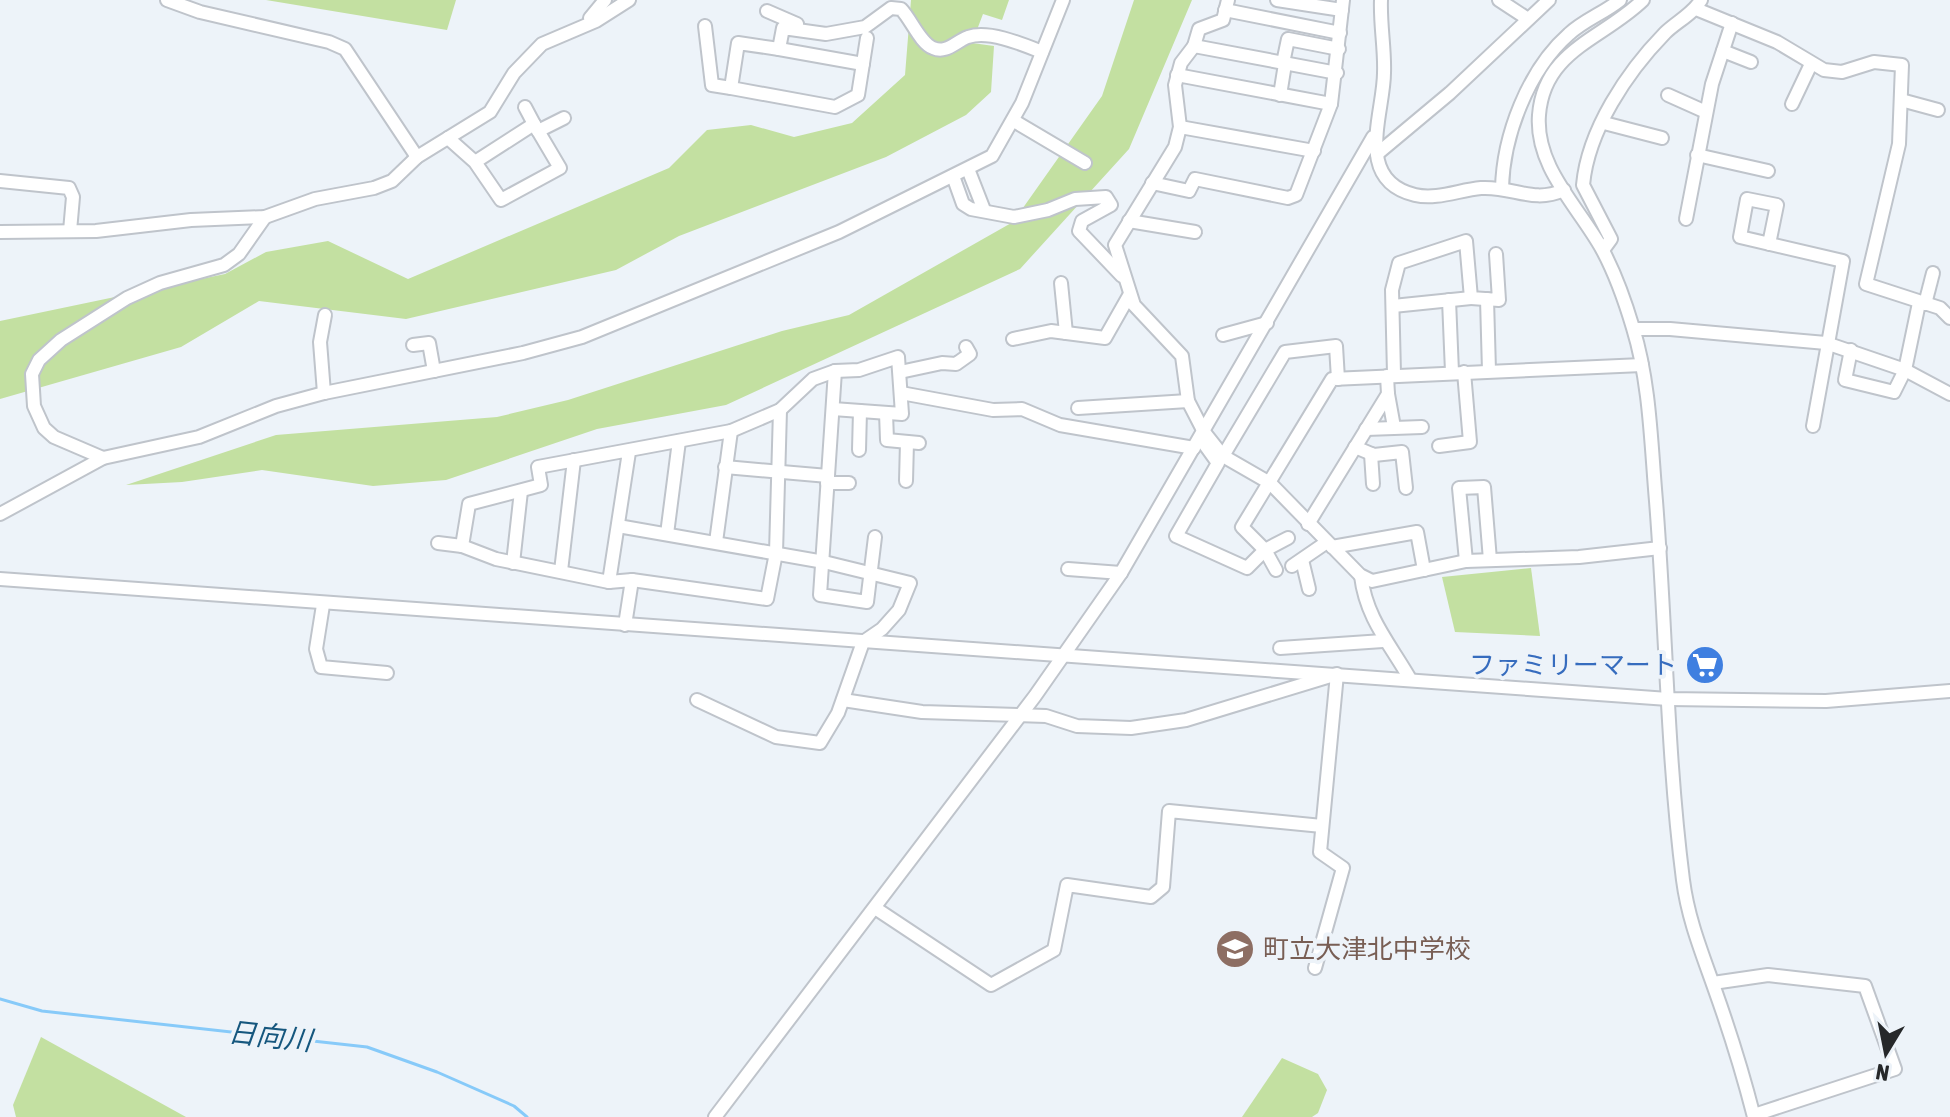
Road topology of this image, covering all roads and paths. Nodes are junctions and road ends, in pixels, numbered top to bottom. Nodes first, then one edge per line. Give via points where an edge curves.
1 (167, 0) edge
2 (605, 0) edge
3 (629, 0) edge
4 (1063, 0) edge
5 (1277, 0) edge
6 (1381, 0) edge
7 (1499, 0) edge
8 (1549, 0) edge
9 (1620, 0) edge
10 (1643, 0) edge
11 (1698, 4) edge
12 (1227, 5) edge
13 (1342, 5) edge
14 (767, 11) dead end
15 (1528, 19) junction
16 (1732, 23) junction
17 (705, 26) dead end
18 (570, 30) junction
19 (843, 31) junction
20 (1340, 33) junction
21 (867, 38) dead end
22 (1194, 46) junction
23 (779, 49) junction
24 (1339, 49) junction
25 (1723, 51) junction
26 (1042, 52) junction
27 (1751, 62) dead end
28 (1284, 63) junction
29 (863, 64) junction
30 (1811, 64) junction
31 (1337, 73) junction
32 (1177, 75) junction
33 (731, 88) junction
34 (1280, 95) junction
35 (1668, 95) dead end
36 (1901, 100) junction
37 (1331, 104) junction
38 (1792, 104) dead end
39 (525, 107) dead end
40 (1938, 110) dead end
41 (1706, 112) junction
42 (564, 118) dead end
43 (1014, 121) junction
44 (1604, 123) junction
45 (1180, 127) junction
46 (536, 128) junction
47 (1373, 137) junction
48 (448, 138) junction
49 (1662, 138) dead end
50 (1314, 151) junction
51 (1377, 154) junction
52 (1697, 155) junction
53 (417, 157) junction
54 (475, 162) junction
55 (1085, 163) dead end
56 (968, 169) junction
57 (1768, 171) dead end
58 (953, 176) junction
59 (0, 181) edge
60 (1152, 183) junction
61 (1502, 189) junction
62 (1564, 190) junction
63 (984, 210) junction
64 (265, 217) junction
65 (1686, 219) dead end
66 (1129, 221) junction
67 (70, 231) junction
68 (0, 232) edge
69 (1195, 232) dead end
70 (1769, 244) dead end
71 (1603, 250) junction
72 (1496, 254) dead end
73 (1933, 273) dead end
74 (1124, 278) junction
75 (1839, 278) junction
76 (1061, 283) dead end
77 (1866, 284) junction
78 (1130, 294) junction
79 (1471, 298) junction
80 (1487, 299) junction
81 (1449, 300) junction
82 (1922, 303) junction
83 (1393, 306) junction
84 (325, 315) dead end
85 (1950, 318) edge
86 (1267, 323) junction
87 (1634, 329) junction
88 (1066, 333) junction
89 (1223, 335) dead end
90 (1013, 339) dead end
91 (1826, 343) junction
92 (413, 345) dead end
93 (1851, 350) junction
94 (970, 353) dead end
95 (1642, 365) junction
96 (1905, 370) junction
97 (434, 371) junction
98 (835, 371) junction
99 (1489, 371) junction
100 (900, 372) junction
101 (1458, 372) junction
102 (1391, 375) junction
103 (1338, 379) junction
104 (324, 393) junction
105 (901, 393) junction
106 (1388, 394) junction
107 (1950, 394) edge
108 (1188, 401) junction
109 (1078, 408) dead end
110 (833, 409) junction
111 (780, 410) junction
112 (860, 411) junction
113 (886, 413) junction
114 (1813, 426) dead end
115 (1394, 427) junction
116 (1422, 427) dead end
117 (1366, 429) junction
118 (731, 431) junction
119 (1199, 439) junction
120 (679, 441) junction
121 (1439, 446) dead end
122 (1355, 447) junction
123 (859, 450) dead end
124 (629, 452) junction
125 (1371, 454) junction
126 (1223, 456) junction
127 (103, 458) junction
128 (574, 460) junction
129 (725, 467) junction
130 (780, 472) junction
131 (828, 479) junction
132 (906, 481) dead end
133 (849, 483) dead end
134 (1270, 483) junction
135 (1373, 484) dead end
136 (1406, 488) dead end
137 (521, 491) junction
138 (0, 514) edge
139 (1308, 524) junction
140 (618, 526) junction
141 (667, 534) junction
142 (875, 537) dead end
143 (1288, 538) dead end
144 (716, 542) junction
145 (438, 543) dead end
146 (1329, 545) junction
147 (462, 546) junction
148 (1660, 548) junction
149 (1265, 550) junction
150 (776, 553) junction
151 (1490, 560) junction
152 (1466, 561) junction
153 (824, 562) junction
154 (513, 563) junction
155 (1068, 569) dead end
156 (1276, 570) dead end
157 (1424, 570) junction
158 (561, 571) junction
159 (871, 573) junction
160 (1121, 573) junction
161 (1361, 576) junction
162 (0, 579) edge
163 (632, 580) junction
164 (609, 582) junction
165 (1309, 589) dead end
166 (323, 605) junction
167 (625, 625) junction
168 (1383, 641) junction
169 (863, 642) junction
170 (1280, 648) dead end
171 (1064, 656) junction
172 (387, 673) dead end
173 (1337, 674) junction
174 (1410, 679) junction
175 (1950, 691) edge
176 (1668, 699) junction
177 (697, 700) dead end
178 (843, 700) junction
179 (1020, 715) junction
180 (1322, 826) junction
181 (875, 908) junction
182 (1315, 968) dead end
183 (1713, 983) junction
184 (1754, 1116) edge
185 (715, 1117) edge

1 - 53 street via 345,49
2 - 18 street via 597,13
3 - 18 street
4 - 26 street
5 - 13 street
6 - 47 street via 1385,76
7 - 15 street
8 - 15 street
9 - 61 street via 1569,34 1540,69 1505,154
10 - 62 street via 1622,20 1574,47 1547,83 1539,138
11 - 16 street
11 - 44 street via 1646,56 1621,88
12 - 20 street
12 - 22 street via 1223,20 1199,29
13 - 20 street
14 - 19 street via 798,24
15 - 51 street
16 - 25 street
16 - 30 street
17 - 33 street via 712,85
18 - 48 street via 542,44 514,73 490,112
19 - 23 street via 783,28
19 - 26 street via 865,27 891,8 901,9 936,50 970,36 1012,41
20 - 24 street
21 - 29 street
22 - 28 street
22 - 32 street
23 - 29 street
23 - 33 street via 738,43
24 - 28 street via 1288,39
24 - 31 street
25 - 27 street
25 - 41 street
26 - 43 street
28 - 31 street
28 - 34 street
29 - 33 street via 858,95 835,107
30 - 36 street via 1842,72 1874,62 1896,62 1902,65
30 - 38 street
31 - 37 street
32 - 34 street
32 - 45 street
34 - 37 street
35 - 41 street
36 - 40 street
36 - 77 street via 1899,144
37 - 50 street
39 - 46 street
41 - 52 street
42 - 46 street
43 - 55 street
43 - 56 street via 992,156
44 - 49 street
44 - 71 street via 1583,185 1611,239
45 - 50 street
45 - 60 street via 1170,159
46 - 54 street
46 - 54 street via 560,168 501,200
47 - 51 street
47 - 86 street
48 - 53 street
48 - 54 street
50 - 60 street via 1296,195 1288,198 1195,179 1189,191
51 - 61 street via 1389,179 1414,194
52 - 57 street
52 - 65 street
53 - 64 street via 392,181
56 - 58 street
56 - 63 street
58 - 63 street via 963,204
58 - 97 street via 839,232 630,319 523,353
59 - 67 street via 69,188
60 - 66 street
61 - 62 street via 1539,198
62 - 71 street
63 - 74 street via 1014,217 1075,199 1106,197 1111,205 1082,221 1079,231
64 - 67 street
64 - 127 street via 239,254 224,265 127,298 39,360 32,374 34,406 44,428
66 - 69 street
66 - 74 street via 1115,245
67 - 68 street
70 - 75 street via 1843,261
71 - 87 street
72 - 80 street via 1499,300
73 - 82 street
74 - 78 street
75 - 77 street
75 - 91 street
76 - 88 street
77 - 82 street
78 - 88 street via 1105,338
78 - 108 street via 1134,305 1182,356
79 - 80 street
79 - 81 street
79 - 83 street via 1466,241 1399,263
80 - 99 street
81 - 83 street
81 - 101 street
82 - 85 street via 1940,308
82 - 96 street
83 - 102 street
84 - 104 street via 320,342
86 - 89 street
86 - 119 street
87 - 91 street
87 - 95 street
88 - 90 street
91 - 93 street
91 - 114 street
92 - 97 street via 429,343
93 - 96 street
93 - 96 street via 1845,380 1894,392
94 - 100 street via 956,364
95 - 99 street
95 - 148 street
96 - 107 street
97 - 104 street
98 - 100 street via 859,370 898,357
98 - 110 street
98 - 111 street via 806,384
99 - 101 street
100 - 105 street
101 - 102 street
101 - 121 street via 1470,442
102 - 103 street
102 - 106 street
103 - 126 street via 1336,346 1285,352
103 - 134 street via 1332,379
104 - 127 street via 199,437
105 - 113 street via 902,414
105 - 119 street via 993,410 1022,409 1060,425
106 - 115 street
106 - 117 street
108 - 109 street
108 - 119 street
110 - 112 street
110 - 131 street
111 - 118 street
111 - 130 street
112 - 113 street
112 - 123 street
113 - 132 street via 887,440 913,442
115 - 116 street
115 - 117 street
117 - 122 street
118 - 120 street
118 - 129 street
119 - 126 street
119 - 149 street via 1218,463 1176,536 1247,568
119 - 160 street
120 - 124 street
120 - 141 street
122 - 125 street
122 - 139 street
124 - 128 street
124 - 140 street
125 - 135 street
125 - 136 street via 1402,452
126 - 134 street
127 - 138 street
128 - 137 street via 538,467 541,485
128 - 158 street
129 - 130 street
129 - 144 street
130 - 131 street
130 - 150 street
131 - 133 street
131 - 153 street
134 - 139 street
134 - 149 street via 1242,527
137 - 147 street via 469,504
137 - 154 street
139 - 146 street
140 - 141 street
140 - 164 street
141 - 144 street
142 - 159 street
143 - 149 street
144 - 150 street
145 - 147 street
146 - 157 street via 1417,532
146 - 161 street
146 - 165 street via 1297,563
147 - 154 street
148 - 151 street
148 - 176 street
149 - 156 street
150 - 153 street
150 - 163 street via 767,599
151 - 152 street
151 - 152 street via 1484,487 1459,488
152 - 157 street
153 - 159 street
153 - 159 street via 820,595 867,602
154 - 158 street
155 - 160 street
157 - 161 street via 1372,581
158 - 164 street
159 - 169 street via 910,583 899,610
160 - 171 street
161 - 168 street via 1364,601
162 - 166 street
163 - 164 street
163 - 167 street
166 - 167 street
166 - 172 street via 316,649 321,667
167 - 169 street
168 - 170 street
168 - 174 street
169 - 171 street
169 - 178 street
171 - 173 street
171 - 179 street
173 - 174 street
173 - 179 street via 1186,720 1131,728 1077,726
173 - 180 street
174 - 176 street
175 - 176 street via 1826,701
176 - 183 street via 1687,906
177 - 178 street via 776,737 815,744 827,737
178 - 179 street via 922,712
179 - 181 street
180 - 181 street via 1169,811 1163,887 1151,897 1067,885 1054,950 991,985
180 - 182 street via 1320,852 1343,868
181 - 185 street
183 - 184 street
183 - 184 street via 1768,975 1865,986 1895,1069

